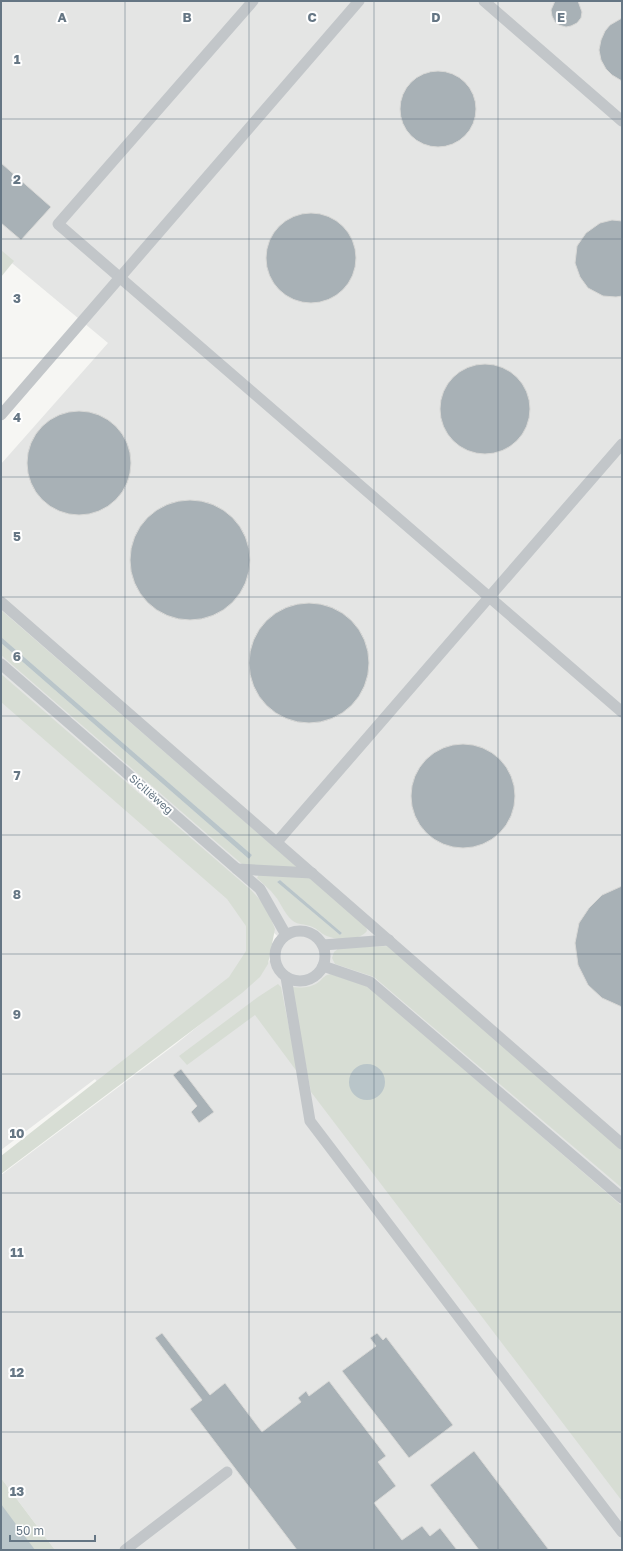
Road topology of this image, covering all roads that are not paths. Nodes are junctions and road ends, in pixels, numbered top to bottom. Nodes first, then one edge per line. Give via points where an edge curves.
1 (253, 1) edge
2 (360, 1) edge
3 (484, 1) edge
4 (622, 121) edge
5 (120, 277) junction
6 (1, 415) edge
7 (622, 444) edge
8 (490, 597) junction
9 (1, 602) edge
10 (1, 664) edge
11 (622, 712) edge
12 (277, 842) junction
13 (238, 869) junction
14 (312, 873) junction
15 (286, 935) junction
16 (389, 940) junction
17 (323, 945) junction
18 (323, 966) junction
19 (286, 977) junction
20 (622, 1144) edge
21 (622, 1198) edge
22 (227, 1472) dead end
23 (622, 1532) edge
24 (125, 1550) edge

1 - 5 street via 58,224
2 - 5 street
3 - 4 street
5 - 6 street
5 - 8 street
7 - 8 street
8 - 11 street
8 - 12 street
9 - 12 street
10 - 13 street, Siciliëweg
12 - 14 street
13 - 14 street
13 - 15 street, Siciliëweg via 260,889
14 - 16 street
15 - 17 street via 300,930 319,939
15 - 19 street via 276,947 275,955 276,963
16 - 17 street
16 - 20 street
17 - 18 street
18 - 19 street via 314,978 300,981
18 - 21 street via 370,982
19 - 23 street via 310,1120
22 - 24 street

